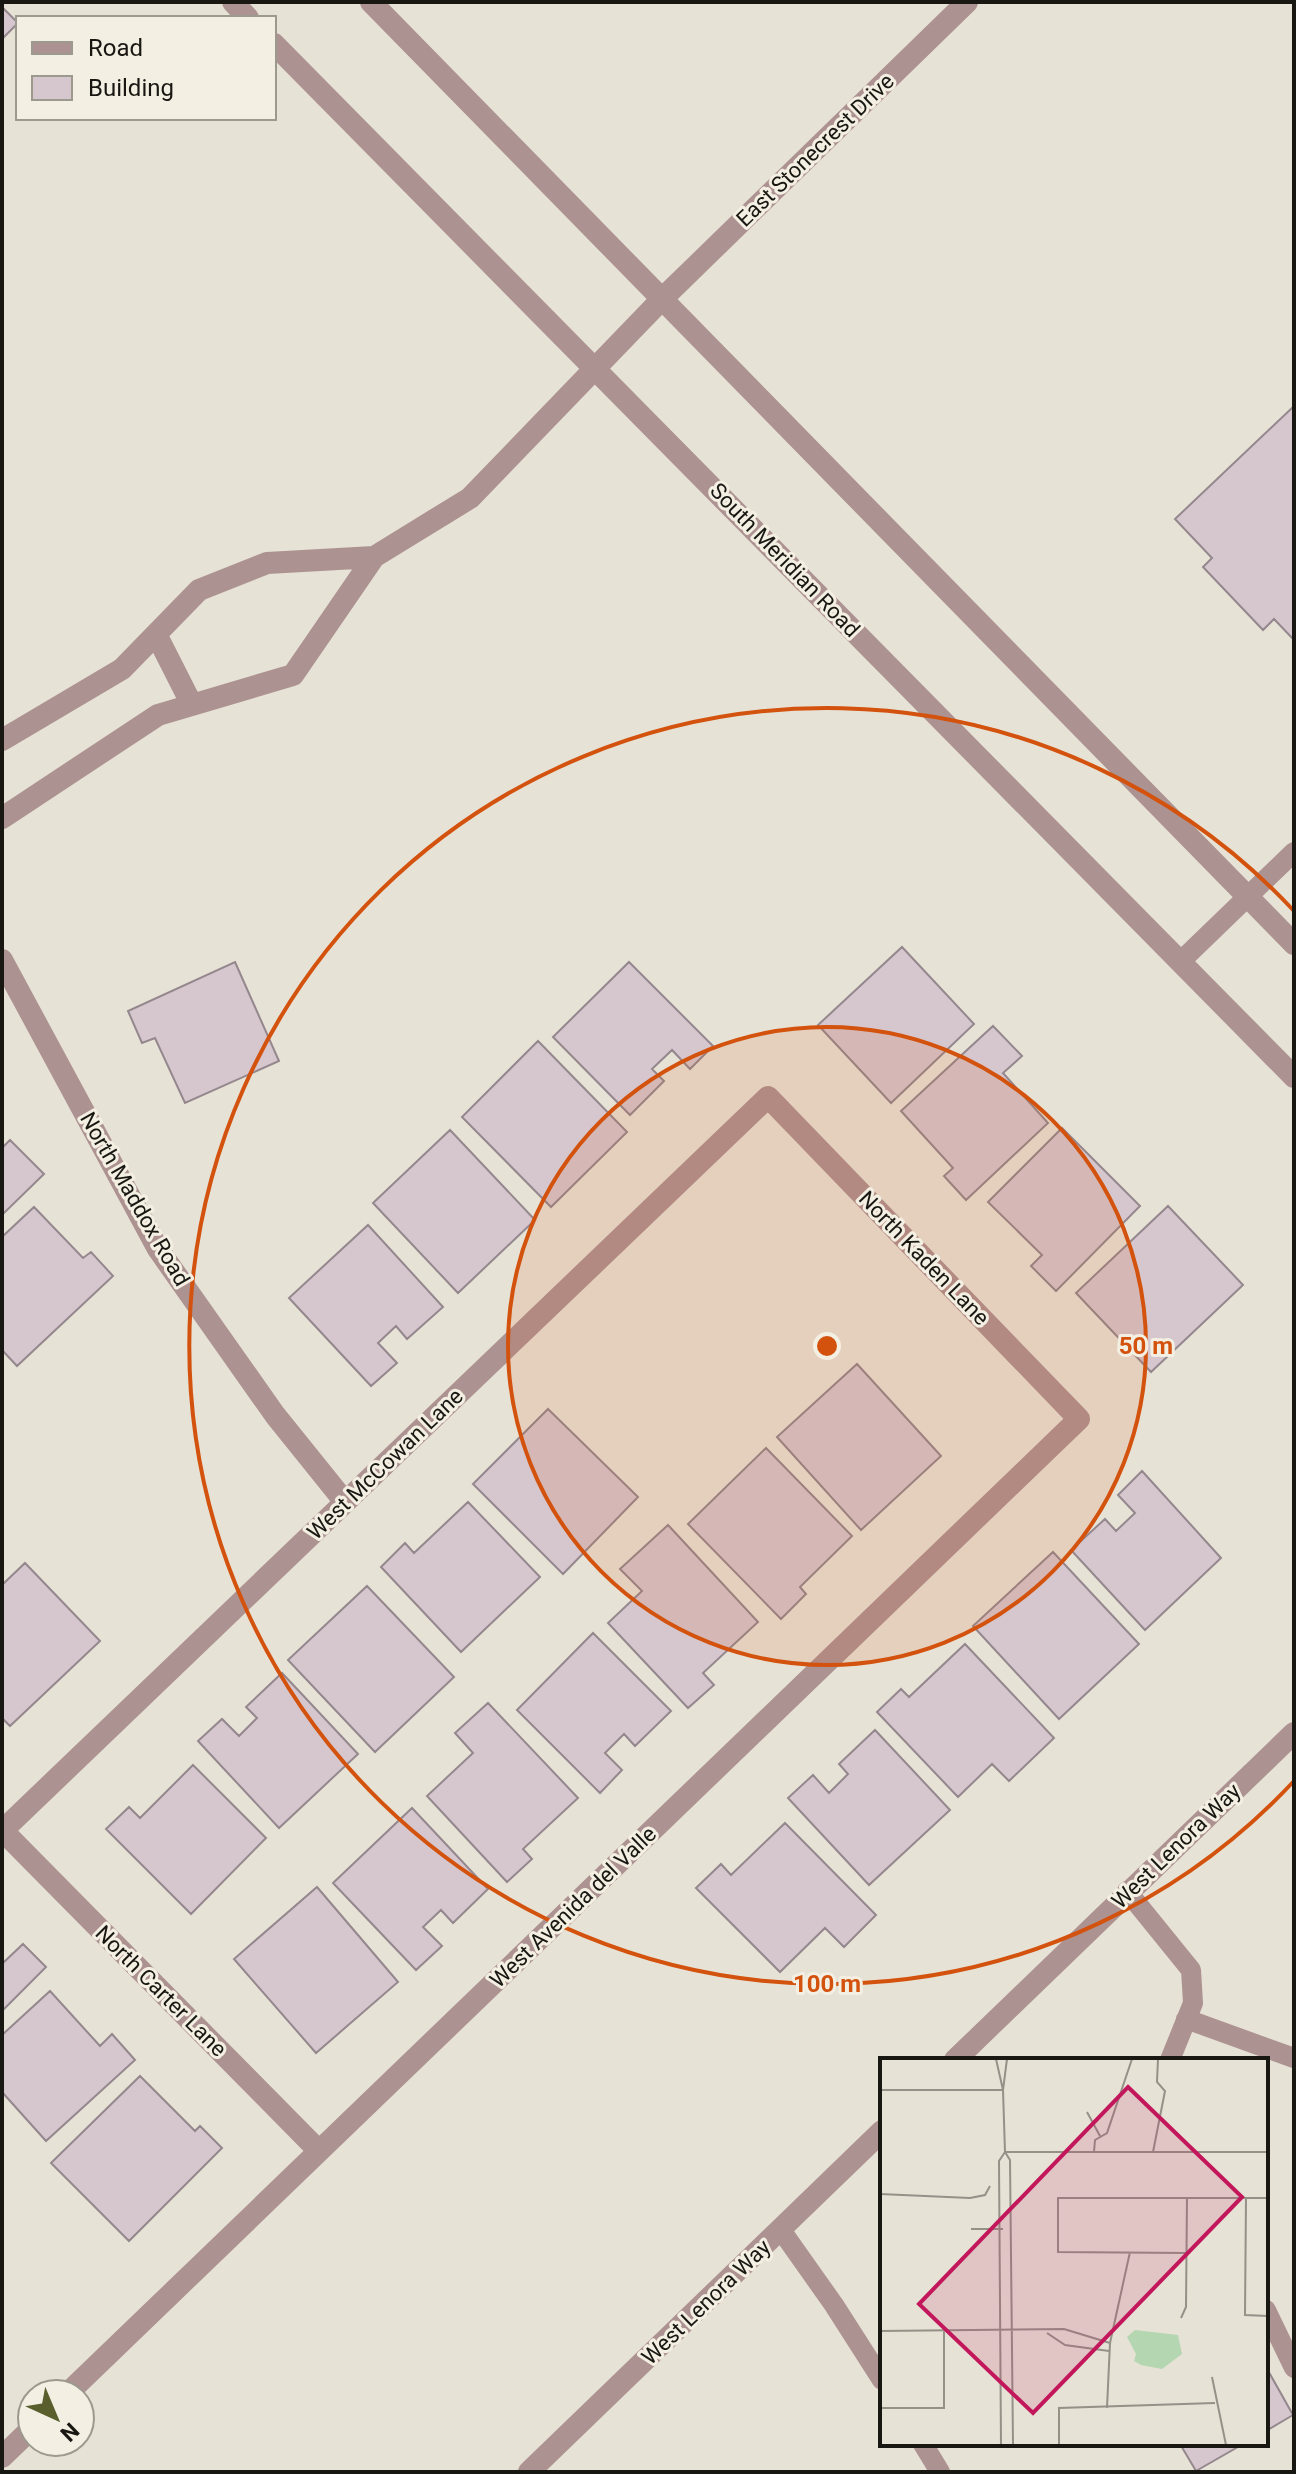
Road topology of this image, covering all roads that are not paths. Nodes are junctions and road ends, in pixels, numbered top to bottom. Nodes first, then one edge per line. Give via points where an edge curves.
1 (371, 2) edge
2 (967, 2) edge
3 (276, 46) edge
4 (662, 299) junction
5 (596, 367) junction
6 (374, 557) junction
7 (156, 634) junction
8 (192, 705) junction
9 (2, 740) edge
10 (2, 818) edge
11 (1294, 852) edge
12 (1247, 897) junction
13 (1294, 944) edge
14 (2, 960) edge
15 (1180, 962) junction
16 (1294, 1077) edge
17 (768, 1097) joint
18 (1079, 1419) joint
19 (345, 1502) junction
20 (1294, 1733) edge
21 (2, 1831) edge
22 (1127, 1891) junction
23 (1186, 2019) junction
24 (957, 2058) edge
25 (1171, 2058) edge
26 (1294, 2058) edge
27 (880, 2133) edge
28 (319, 2151) junction
29 (781, 2230) junction
30 (1268, 2314) edge
31 (1294, 2368) edge
32 (880, 2377) edge
33 (84, 2378) edge
34 (924, 2446) edge
35 (529, 2472) edge
36 (940, 2472) edge

1 - 4 street
2 - 4 street, East Stonecrest Drive
3 - 5 street, South Meridian Road
4 - 5 street, East Stonecrest Drive
4 - 12 street
5 - 6 street, East Stonecrest Drive via 470,498
5 - 15 street, South Meridian Road
6 - 7 street via 267,563 199,590
6 - 8 street via 293,675
7 - 8 street
7 - 9 street via 122,669
8 - 10 street via 158,715
11 - 12 lane
12 - 13 street
12 - 15 lane
14 - 19 street, North Maddox Road via 158,1249 275,1415
15 - 16 street, South Meridian Road
17 - 18 street, North Kaden Lane
17 - 19 street, West McCowan Lane
18 - 28 street, West Avenida del Valle
19 - 21 street, West McCowan Lane
20 - 22 street, West Lenora Way
21 - 28 street, North Carter Lane
22 - 23 lane via 1191,1970 1193,2003
22 - 24 street, West Lenora Way
23 - 25 lane
23 - 26 lane
27 - 29 street, West Lenora Way
28 - 33 street, West Avenida del Valle
29 - 32 lane
29 - 35 street, West Lenora Way
30 - 31 lane
34 - 36 lane

